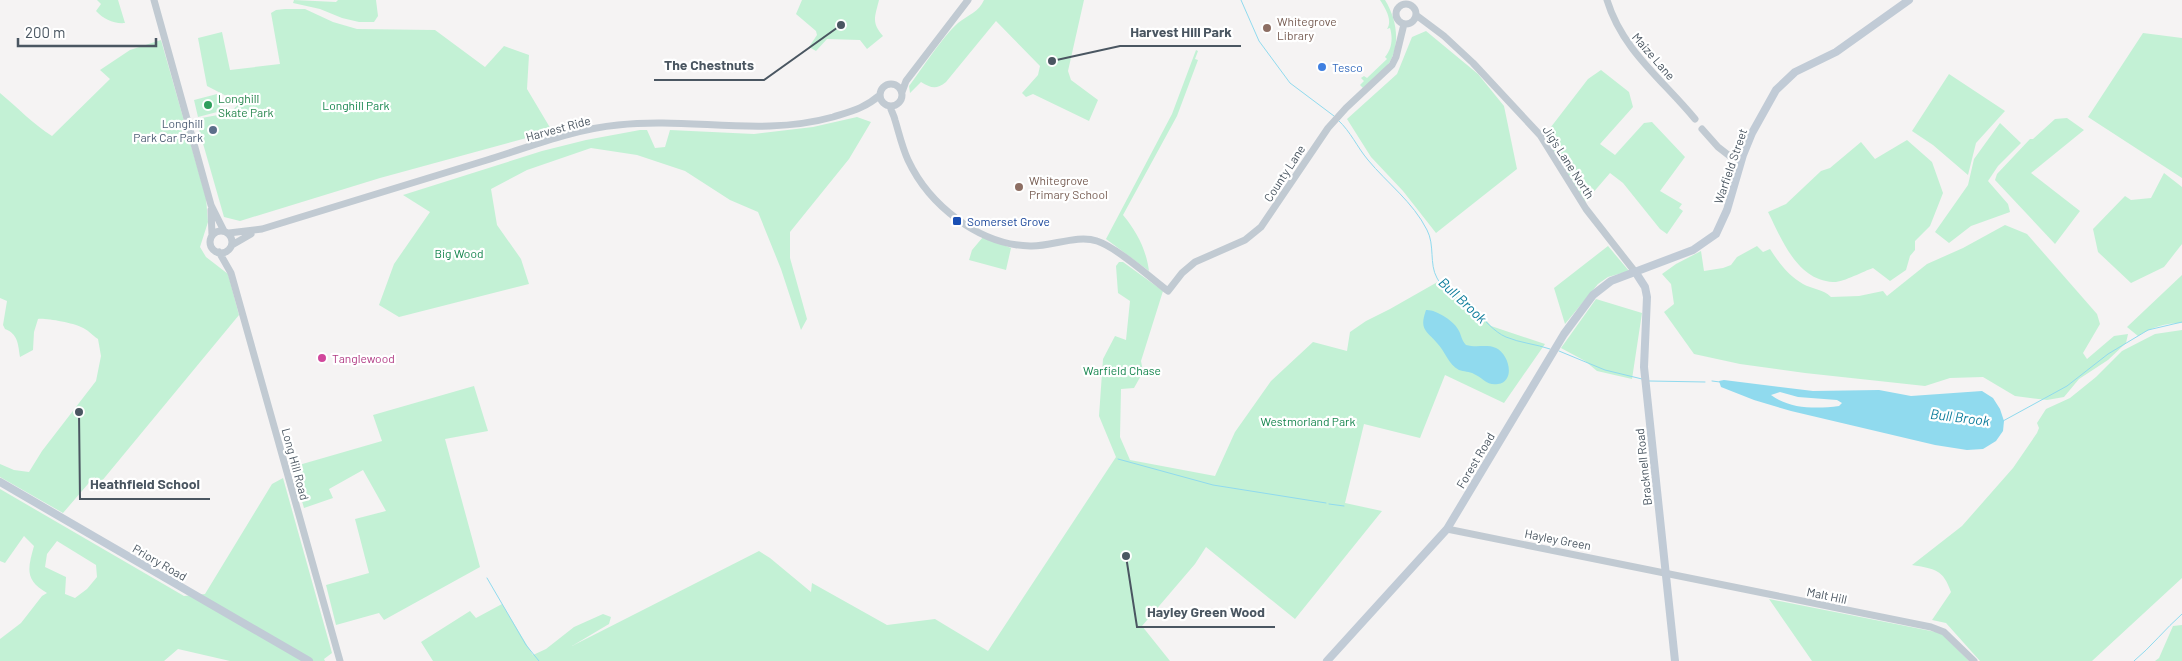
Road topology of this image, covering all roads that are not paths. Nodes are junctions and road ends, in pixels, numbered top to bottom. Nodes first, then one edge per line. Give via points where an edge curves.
1 (154, 0) edge
2 (968, 0) edge
3 (1419, 0) edge
4 (1607, 0) edge
5 (1909, 0) edge
6 (1410, 2) edge
7 (1416, 12) junction
8 (1404, 22) junction
9 (1433, 30) junction
10 (909, 77) junction
11 (895, 84) junction
12 (902, 92) junction
13 (880, 95) junction
14 (898, 103) junction
15 (869, 105) junction
16 (888, 105) junction
17 (1696, 119) dead end
18 (895, 120) junction
19 (1702, 129) dead end
20 (1740, 164) junction
21 (211, 205) junction
22 (262, 229) junction
23 (226, 232) junction
24 (212, 235) junction
25 (230, 247) junction
26 (219, 252) junction
27 (231, 273) junction
28 (1636, 273) junction
29 (0, 482) edge
30 (1447, 529) junction
31 (1665, 573) junction
32 (309, 661) edge
33 (340, 661) edge
34 (1327, 661) edge
35 (1675, 661) edge
36 (1974, 661) edge

1 - 21 street
2 - 10 street
3 - 7 street
4 - 17 street, Maize Lane via 1623,37
5 - 20 main road, Warfield Street via 1836,52 1795,72 1784,81 1762,113
6 - 7 street, Jig's Lane North
6 - 8 street via 1396,9
7 - 8 street
7 - 9 street, Jig's Lane North
8 - 9 street, Jig's Lane North
8 - 18 street, County Lane via 1396,57 1386,72 1326,131 1261,227 1245,240 1195,262 1168,291 1097,240 1014,245 995,240 970,227 948,211 920,180 904,150
9 - 28 street, Jig's Lane North via 1473,63 1540,135 1586,209
10 - 11 street
10 - 12 street
11 - 12 street
11 - 13 street via 884,87
12 - 14 street
13 - 15 street, Harvest Ride
13 - 16 street
14 - 16 street
14 - 18 street
15 - 16 street, Harvest Ride
15 - 22 street, Harvest Ride via 820,120 754,128 617,124 565,136
16 - 18 street
19 - 20 street
20 - 28 main road, Warfield Street via 1727,210 1716,234 1693,250
21 - 23 street
21 - 24 street
22 - 23 street, Harvest Ride
22 - 25 street, Harvest Ride
23 - 24 street via 218,231
23 - 25 street via 232,239
24 - 26 street via 211,246
25 - 26 street
25 - 27 street, Long Hill Road
26 - 27 street, Long Hill Road
27 - 33 street, Long Hill Road
28 - 30 main road, Forest Road via 1600,288 1587,302 1554,350
28 - 31 main road, Bracknell Road via 1647,297 1645,380
29 - 32 main road, Priory Road
30 - 31 street, Hayley Green
30 - 34 main road, Forest Road
31 - 35 main road, Bracknell Road
31 - 36 street, Malt Hill via 1932,627 1944,632

